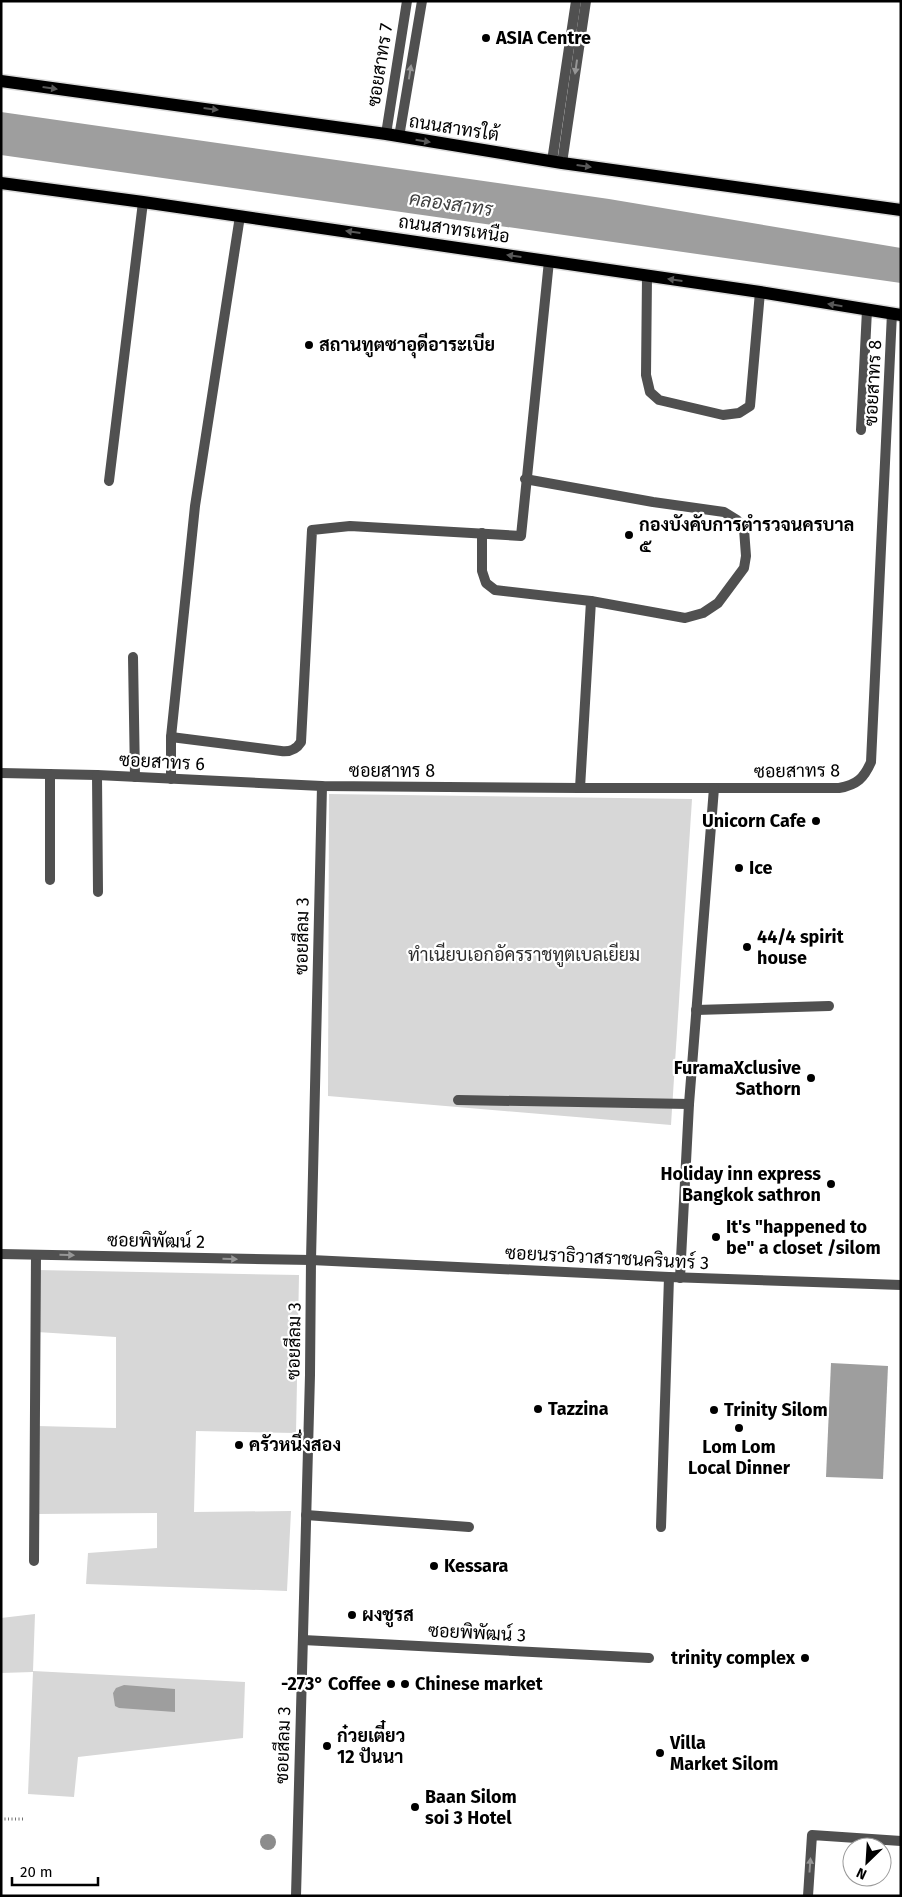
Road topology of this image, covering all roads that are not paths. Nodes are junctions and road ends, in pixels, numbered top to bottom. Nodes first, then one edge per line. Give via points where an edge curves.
1 (407, 1) edge
2 (422, 1) edge
3 (576, 1) edge
4 (586, 1) edge
5 (1, 81) edge
6 (386, 134) junction
7 (399, 137) junction
8 (557, 162) junction
9 (1, 183) edge
10 (143, 202) junction
11 (901, 210) edge
12 (240, 216) junction
13 (549, 261) junction
14 (647, 276) junction
15 (760, 292) junction
16 (867, 310) junction
17 (897, 314) edge
18 (861, 430) dead end
19 (526, 479) junction
20 (109, 481) dead end
21 (482, 533) junction
22 (591, 601) junction
23 (133, 657) dead end
24 (171, 737) junction
25 (1, 773) edge
26 (50, 774) junction
27 (97, 775) junction
28 (135, 777) junction
29 (171, 779) junction
30 (322, 786) junction
31 (580, 788) junction
32 (714, 788) junction
33 (50, 880) dead end
34 (98, 892) dead end
35 (830, 1006) dead end
36 (696, 1010) junction
37 (458, 1100) dead end
38 (689, 1104) junction
39 (1, 1254) edge
40 (36, 1255) junction
41 (311, 1260) junction
42 (669, 1277) junction
43 (680, 1278) junction
44 (901, 1285) edge
45 (306, 1515) junction
46 (469, 1527) dead end
47 (662, 1527) dead end
48 (34, 1561) dead end
49 (303, 1640) junction
50 (649, 1658) dead end
51 (901, 1841) edge
52 (296, 1896) edge
53 (808, 1896) edge

1 - 6 street, ซอยสาทร 7
7 -> 2 street
3 - 8 street
4 -> 8 street
5 -> 6 main road, ถนนสาทรใต้
6 - 7 main road, ถนนสาทรใต้
7 -> 8 main road, ถนนสาทรใต้
8 -> 11 main road, ถนนสาทรใต้
9 - 10 main road, ถนนสาทรเหนือ
10 - 12 main road, ถนนสาทรเหนือ
10 - 20 street
13 -> 12 main road, ถนนสาทรเหนือ
12 - 24 street via 195,506
13 - 14 main road, ถนนสาทรเหนือ
13 - 19 street
15 -> 14 main road, ถนนสาทรเหนือ
14 - 15 street via 646,375 650,392 659,400 723,415 740,413 750,406
16 -> 15 main road, ถนนสาทรเหนือ
16 - 17 main road, ถนนสาทรเหนือ
16 - 18 street
17 - 32 street, ซอยสาทร 8 via 871,762 859,783 849,786
19 - 21 street via 521,536
19 - 22 street via 724,512 744,528 744,568 718,602 703,613 685,618
21 - 22 street via 482,571 486,582 495,590
21 - 24 street via 350,526 312,530 301,742 292,751 281,751
22 - 31 street
23 - 28 street
24 - 29 street
25 - 26 street, ซอยสาทร 6
26 - 27 street, ซอยสาทร 6
26 - 33 street
27 - 28 street, ซอยสาทร 6
27 - 34 street
28 - 29 street, ซอยสาทร 6
29 - 30 street, ซอยสาทร 6
30 - 31 street, ซอยสาทร 8
30 - 41 street, ซอยสีลม 3
31 - 32 street, ซอยสาทร 8
32 - 36 street
35 - 36 street
36 - 38 street
37 - 38 street
38 - 43 street
39 - 40 street, ซอยพิพัฒน์ 2
40 -> 41 street, ซอยพิพัฒน์ 2
40 - 48 street
41 - 42 street, ซอยนราธิวาสราชนครินทร์ 3
41 - 45 street, ซอยสีลม 3
42 - 43 street, ซอยนราธิวาสราชนครินทร์ 3
42 - 47 street
43 - 44 street, ซอยนราธิวาสราชนครินทร์ 3
45 - 46 street
45 - 49 street, ซอยสีลม 3
49 - 50 street, ซอยพิพัฒน์ 3
49 - 52 street, ซอยสีลม 3
53 -> 51 street via 812,1835

